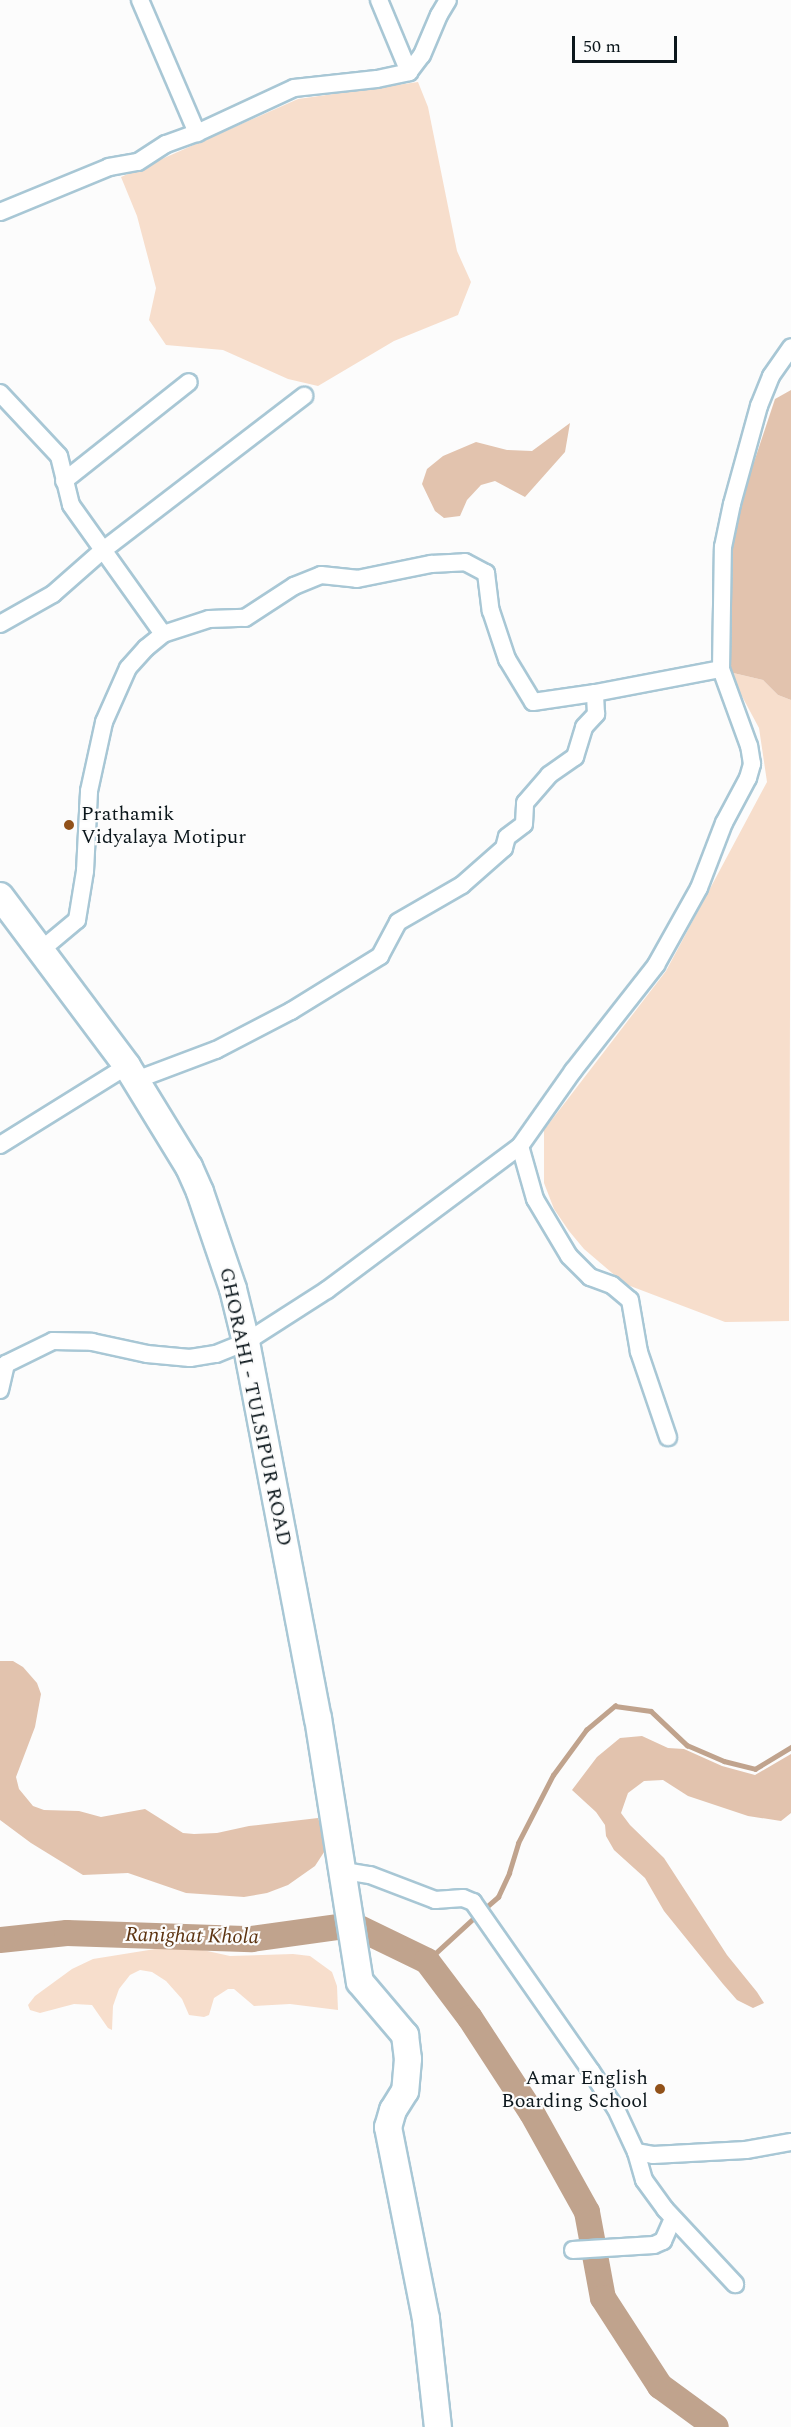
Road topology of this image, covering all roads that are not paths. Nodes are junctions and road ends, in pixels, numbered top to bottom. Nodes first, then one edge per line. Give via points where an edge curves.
1 (140, 0) edge
2 (379, 0) edge
3 (448, 0) edge
4 (409, 72) junction
5 (197, 133) junction
6 (0, 212) edge
7 (791, 347) edge
8 (189, 382) dead end
9 (0, 393) edge
10 (304, 396) dead end
11 (64, 481) junction
12 (102, 551) junction
13 (0, 624) edge
14 (163, 634) junction
15 (721, 669) junction
16 (595, 693) junction
17 (0, 896) edge
18 (41, 950) junction
19 (132, 1073) junction
20 (0, 1145) edge
21 (520, 1146) junction
22 (246, 1342) junction
23 (0, 1390) edge
24 (668, 1437) dead end
25 (344, 1871) junction
26 (791, 2142) edge
27 (636, 2152) junction
28 (673, 2219) junction
29 (573, 2250) dead end
30 (735, 2284) dead end
31 (438, 2427) edge

1 - 5 street
2 - 4 street
3 - 4 street via 422,55
4 - 5 street via 294,88
5 - 6 street via 166,144 138,162 109,167
7 - 15 street via 771,376 759,406 732,504 723,556
8 - 11 street
9 - 11 street via 59,456
10 - 12 street
11 - 12 street via 72,505
12 - 13 street via 53,594
12 - 14 street
14 - 16 street via 209,619 245,618 294,586 321,576 357,579 431,564 465,562 486,573 491,611 507,659 533,702
14 - 18 street via 128,668 104,722 89,791 85,871 77,920
15 - 16 street
15 - 21 street via 749,746 752,764 748,778 724,823 699,888 656,965
16 - 19 street via 596,714 584,727 574,757 549,775 525,803 524,824 507,837 504,848 462,885 398,922 380,956 291,1011 216,1050
17 - 18 main road, GHORAHI - TULSIPUR ROAD
18 - 19 main road, GHORAHI - TULSIPUR ROAD
19 - 20 street
19 - 22 main road, GHORAHI - TULSIPUR ROAD via 200,1192 233,1289
21 - 22 street via 327,1290
21 - 24 street via 535,1199 569,1257 590,1277 612,1285 630,1300 639,1352
22 - 23 street via 216,1354 190,1358 92,1342 53,1341 6,1364
22 - 25 main road, GHORAHI - TULSIPUR ROAD
25 - 27 street via 370,1875 435,1900 463,1898 473,1902 616,2109
25 - 31 main road, GHORAHI - TULSIPUR ROAD via 360,1982 405,2035 405,2091 388,2127 426,2319
26 - 27 street via 746,2150 653,2155
27 - 28 street via 644,2180
28 - 29 street via 663,2241 654,2245
28 - 30 street

